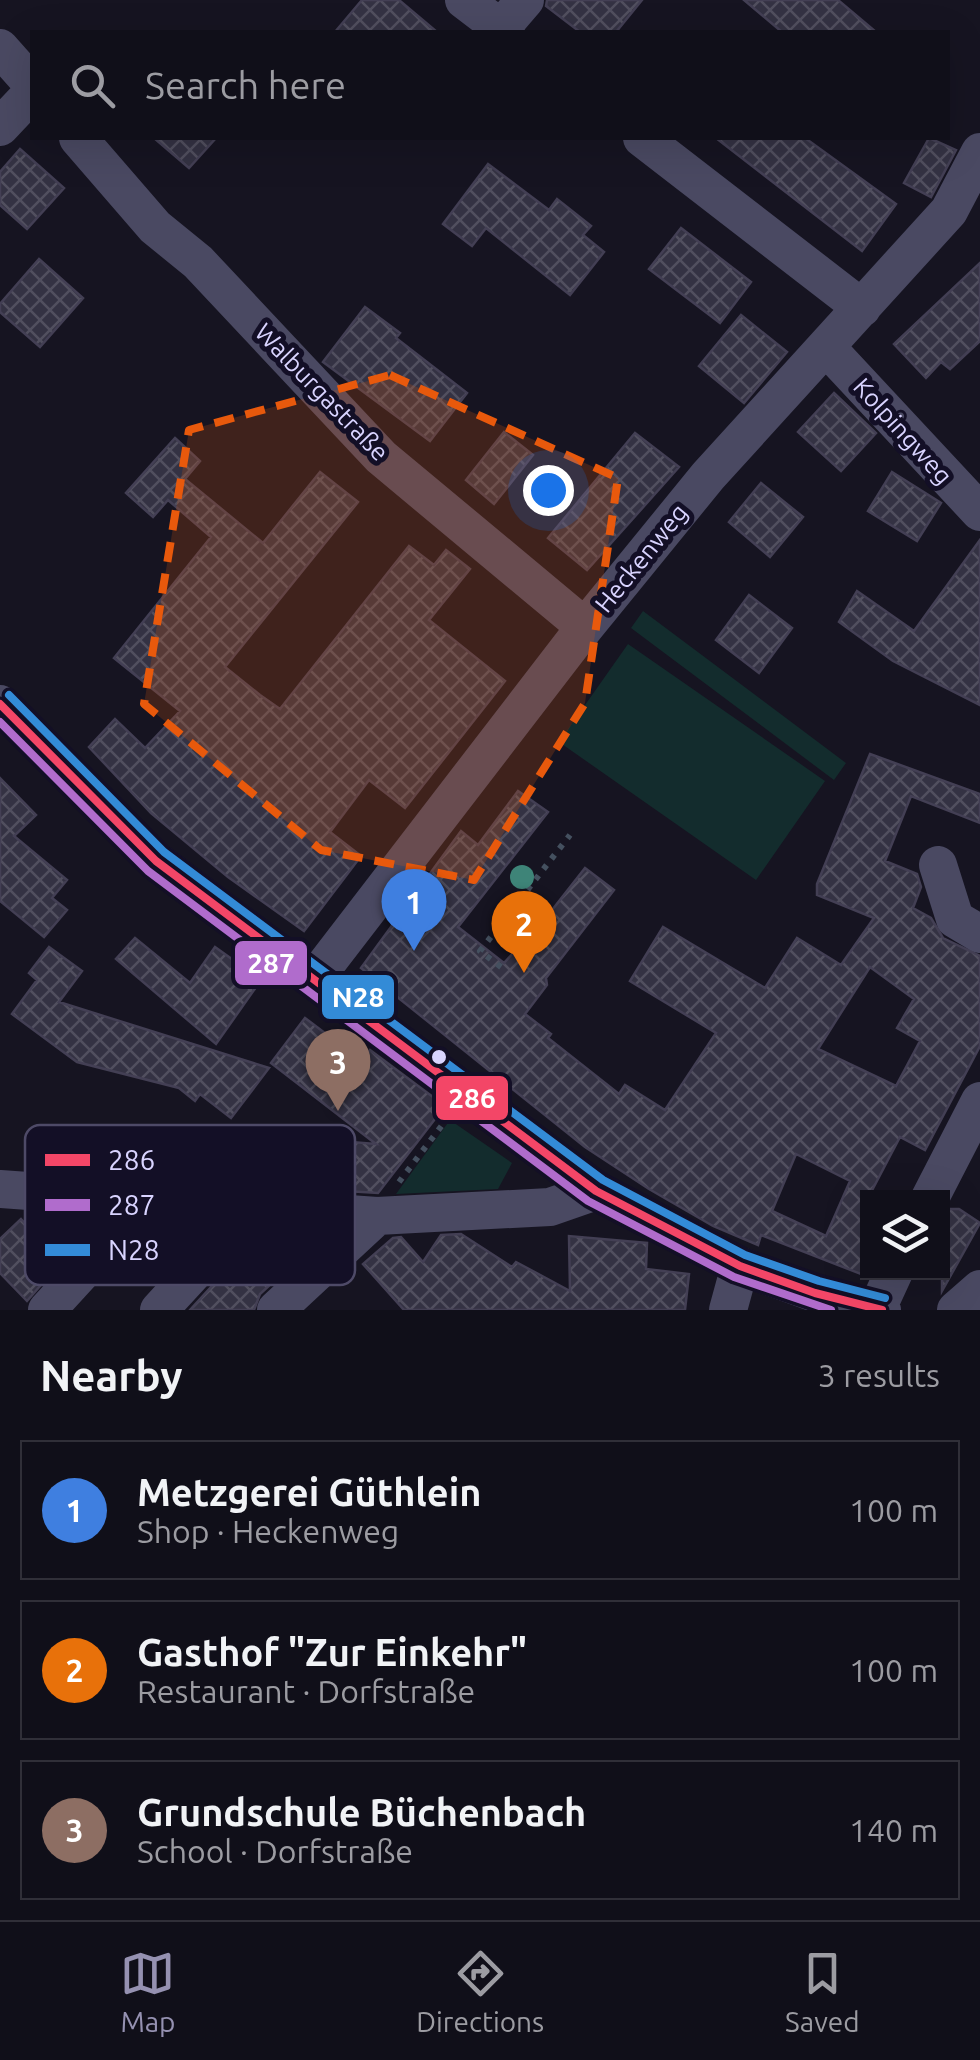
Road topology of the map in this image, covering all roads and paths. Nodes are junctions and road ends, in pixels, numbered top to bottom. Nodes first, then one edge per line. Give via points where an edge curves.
1 (464, 0) edge
2 (511, 20) edge
3 (0, 48) edge
4 (30, 82) edge
5 (30, 95) edge
6 (0, 127) edge
7 (80, 140) edge
8 (645, 140) edge
9 (980, 152) edge
10 (862, 308) junction
11 (827, 348) junction
12 (980, 512) edge
13 (585, 627) junction
14 (0, 704) edge
15 (570, 835) dead end
16 (938, 865) dead end
17 (980, 934) edge
18 (501, 967) dead end
19 (316, 978) junction
20 (468, 1091) junction
21 (980, 1101) edge
22 (0, 1189) edge
23 (934, 1190) edge
24 (25, 1191) edge
25 (596, 1191) junction
26 (355, 1215) edge
27 (376, 1216) junction
28 (355, 1236) edge
29 (740, 1266) junction
30 (891, 1280) edge
31 (70, 1285) edge
32 (182, 1285) edge
33 (303, 1285) edge
34 (980, 1289) edge
35 (812, 1302) edge
36 (47, 1310) edge
37 (159, 1310) edge
38 (276, 1310) edge
39 (728, 1310) edge
40 (880, 1310) edge
41 (956, 1310) edge

1 - 2 street
3 - 4 street
5 - 6 street
7 - 13 street, Walburgastraße via 155,227 198,262 381,457
8 - 10 street
9 - 10 street, Heckenweg via 949,211
10 - 11 street, Heckenweg
11 - 12 street, Kolpingweg
11 - 13 street, Heckenweg via 708,476
13 - 19 street, Heckenweg
14 - 19 street via 156,861
15 - 18 path via 480,951
16 - 17 street via 955,919
19 - 20 street
20 - 25 street
20 - 27 path
21 - 23 street
22 - 24 street
25 - 27 street via 550,1207
25 - 29 street
26 - 27 street
27 - 28 street
29 - 35 street
29 - 39 street
30 - 40 street
31 - 36 street
32 - 37 street
33 - 38 street
34 - 41 street
35 - 40 street

